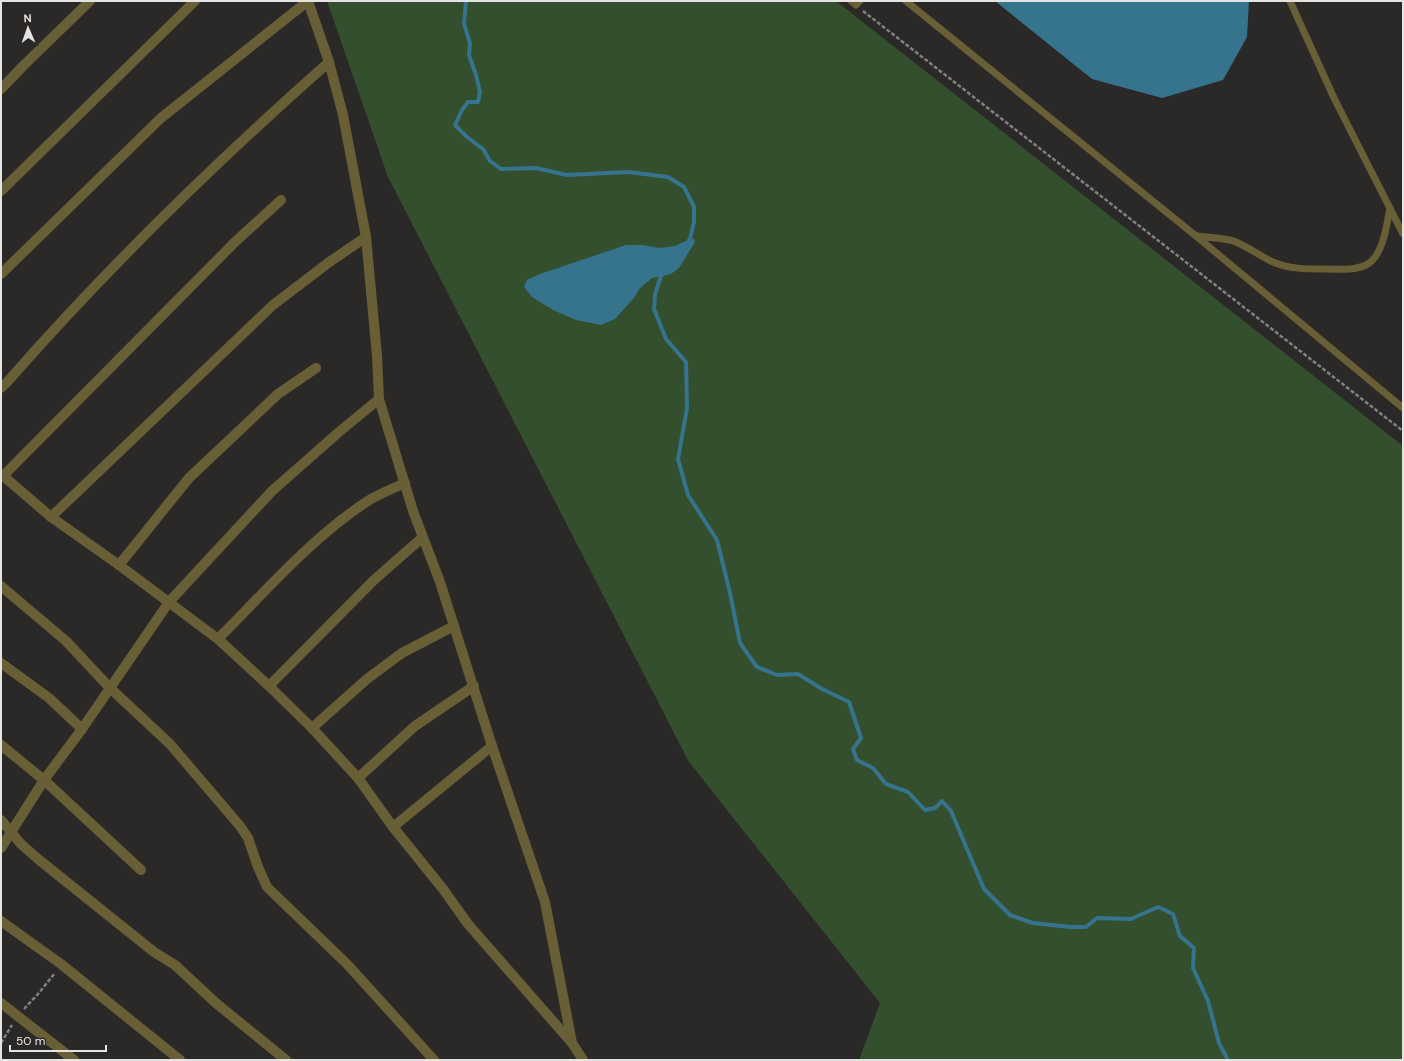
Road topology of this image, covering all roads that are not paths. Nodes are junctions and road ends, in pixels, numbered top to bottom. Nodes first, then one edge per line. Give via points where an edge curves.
1 (90, 1) edge
2 (195, 1) edge
3 (906, 1) edge
4 (1290, 1) edge
5 (329, 62) junction
6 (1, 89) edge
7 (1, 191) edge
8 (281, 200) dead end
9 (1390, 208) junction
10 (1403, 234) edge
11 (1196, 236) junction
12 (366, 237) junction
13 (1, 274) edge
14 (316, 368) dead end
15 (1, 388) edge
16 (379, 399) junction
17 (1403, 408) edge
18 (2, 475) edge
19 (405, 484) junction
20 (51, 517) junction
21 (423, 537) junction
22 (119, 565) junction
23 (1, 586) edge
24 (169, 602) junction
25 (454, 626) junction
26 (218, 639) junction
27 (1, 663) edge
28 (269, 686) junction
29 (474, 686) junction
30 (110, 688) junction
31 (312, 728) junction
32 (82, 729) junction
33 (1, 745) edge
34 (492, 746) junction
35 (358, 778) junction
36 (44, 780) junction
37 (1, 820) edge
38 (393, 827) junction
39 (11, 831) junction
40 (1, 848) edge
41 (141, 870) dead end
42 (1, 921) edge
43 (1, 1003) edge
44 (572, 1043) junction
45 (74, 1060) edge
46 (180, 1060) edge
47 (286, 1060) edge
48 (434, 1060) edge
49 (583, 1060) edge

1 - 6 street
2 - 7 street
3 - 11 lane
4 - 9 lane via 1334,98
5 - 12 street via 343,115
5 - 13 street via 308,1 161,118
5 - 15 street via 171,208 56,326
8 - 18 street via 235,242
9 - 10 lane
9 - 11 lane via 1381,246 1374,257 1366,265 1350,269 1286,267 1230,240
11 - 17 lane
12 - 16 street
12 - 20 street via 273,305
14 - 22 street via 278,394 189,478
16 - 19 street
16 - 24 street via 272,491
18 - 20 street
19 - 21 street
19 - 26 street via 373,498 346,516 296,560
20 - 22 street
21 - 25 street
21 - 28 street via 374,580
22 - 24 street
23 - 30 street via 66,641
24 - 26 street
24 - 30 street
25 - 29 street
25 - 31 street via 402,653 367,679
26 - 28 street
27 - 32 street via 49,698
28 - 31 street
29 - 34 street
29 - 35 street via 415,726
30 - 32 street
30 - 48 street via 170,744 240,826 248,838 267,887 347,964
31 - 35 street
32 - 36 street
33 - 36 street
34 - 38 street
34 - 44 street via 545,902
35 - 38 street
36 - 39 street
36 - 41 street
37 - 39 street
38 - 44 street via 468,924
39 - 40 street
39 - 47 street via 38,859 154,952 175,965 217,1004
42 - 46 street via 61,964
43 - 45 street
44 - 49 street

